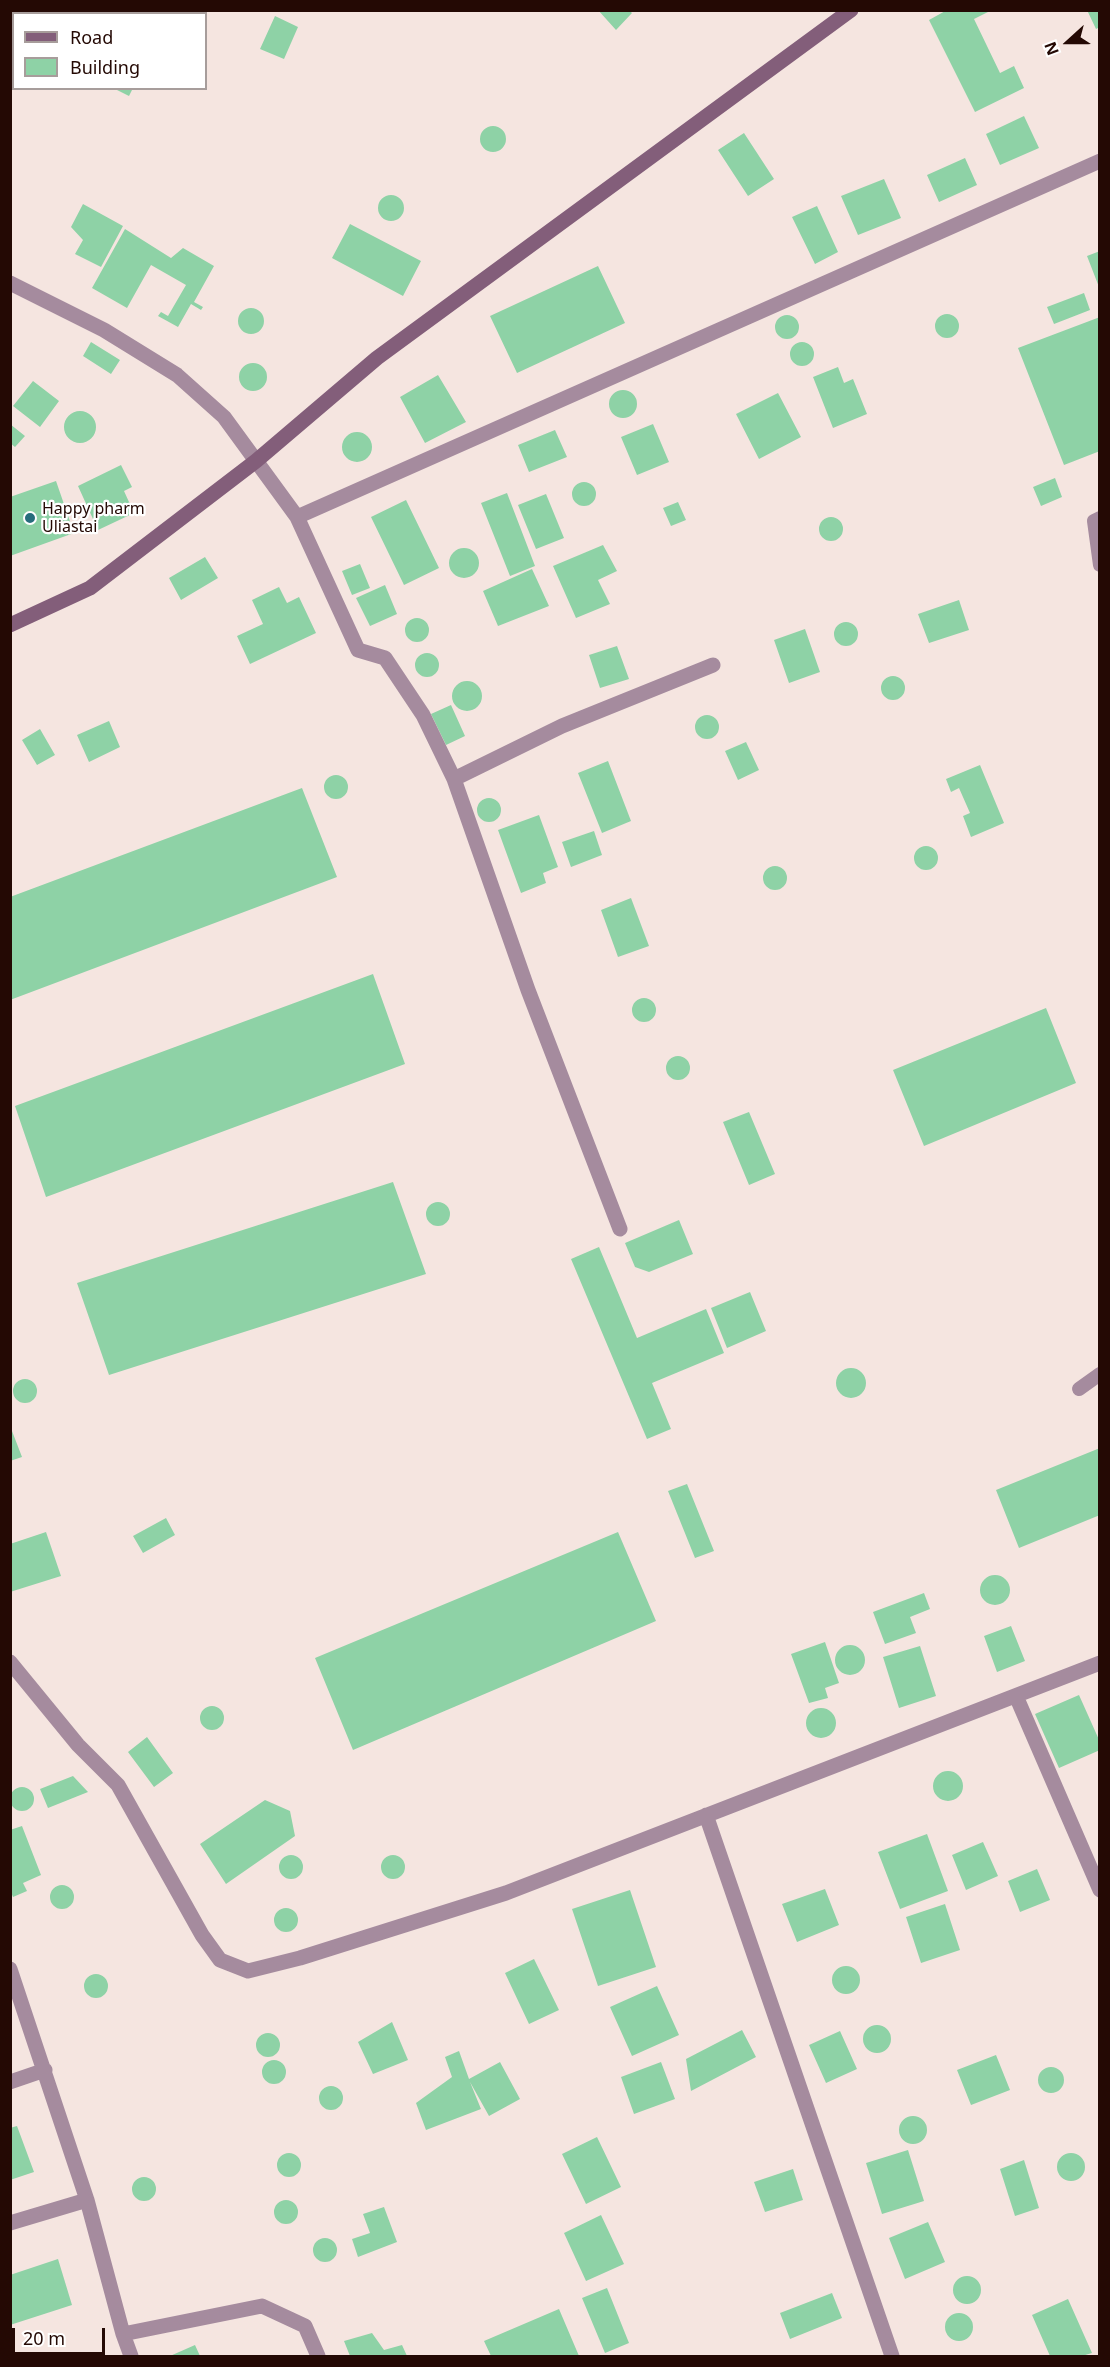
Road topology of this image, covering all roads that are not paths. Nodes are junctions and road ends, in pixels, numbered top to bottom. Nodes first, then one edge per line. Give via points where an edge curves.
1 (852, 10) edge
2 (1100, 161) edge
3 (10, 283) edge
4 (256, 461) junction
5 (297, 517) junction
6 (1100, 518) edge
7 (1100, 565) edge
8 (10, 625) edge
9 (713, 665) dead end
10 (454, 779) junction
11 (620, 1229) dead end
12 (1100, 1374) edge
13 (1079, 1389) dead end
14 (10, 1662) edge
15 (1100, 1663) edge
16 (1016, 1696) junction
17 (706, 1815) junction
18 (1100, 1890) edge
19 (10, 1969) edge
20 (45, 2070) junction
21 (10, 2082) edge
22 (87, 2200) junction
23 (10, 2223) edge
24 (123, 2334) junction
25 (131, 2356) edge
26 (318, 2356) edge
27 (892, 2356) edge

1 - 4 street via 377,358
2 - 5 street
3 - 4 street via 104,330 177,375 224,417
4 - 5 street
4 - 8 street via 90,588
5 - 10 street via 358,650 386,658 423,716
6 - 7 lane via 1094,521
9 - 10 street via 562,726
10 - 11 street via 528,990
12 - 13 lane
14 - 17 street via 78,1745 117,1785 220,1960 248,1971 506,1893
15 - 16 street
16 - 17 street
16 - 18 street
17 - 27 street
19 - 20 street
20 - 21 street
20 - 22 street
22 - 23 street
22 - 24 street
24 - 25 street
24 - 26 street via 262,2306 305,2326

